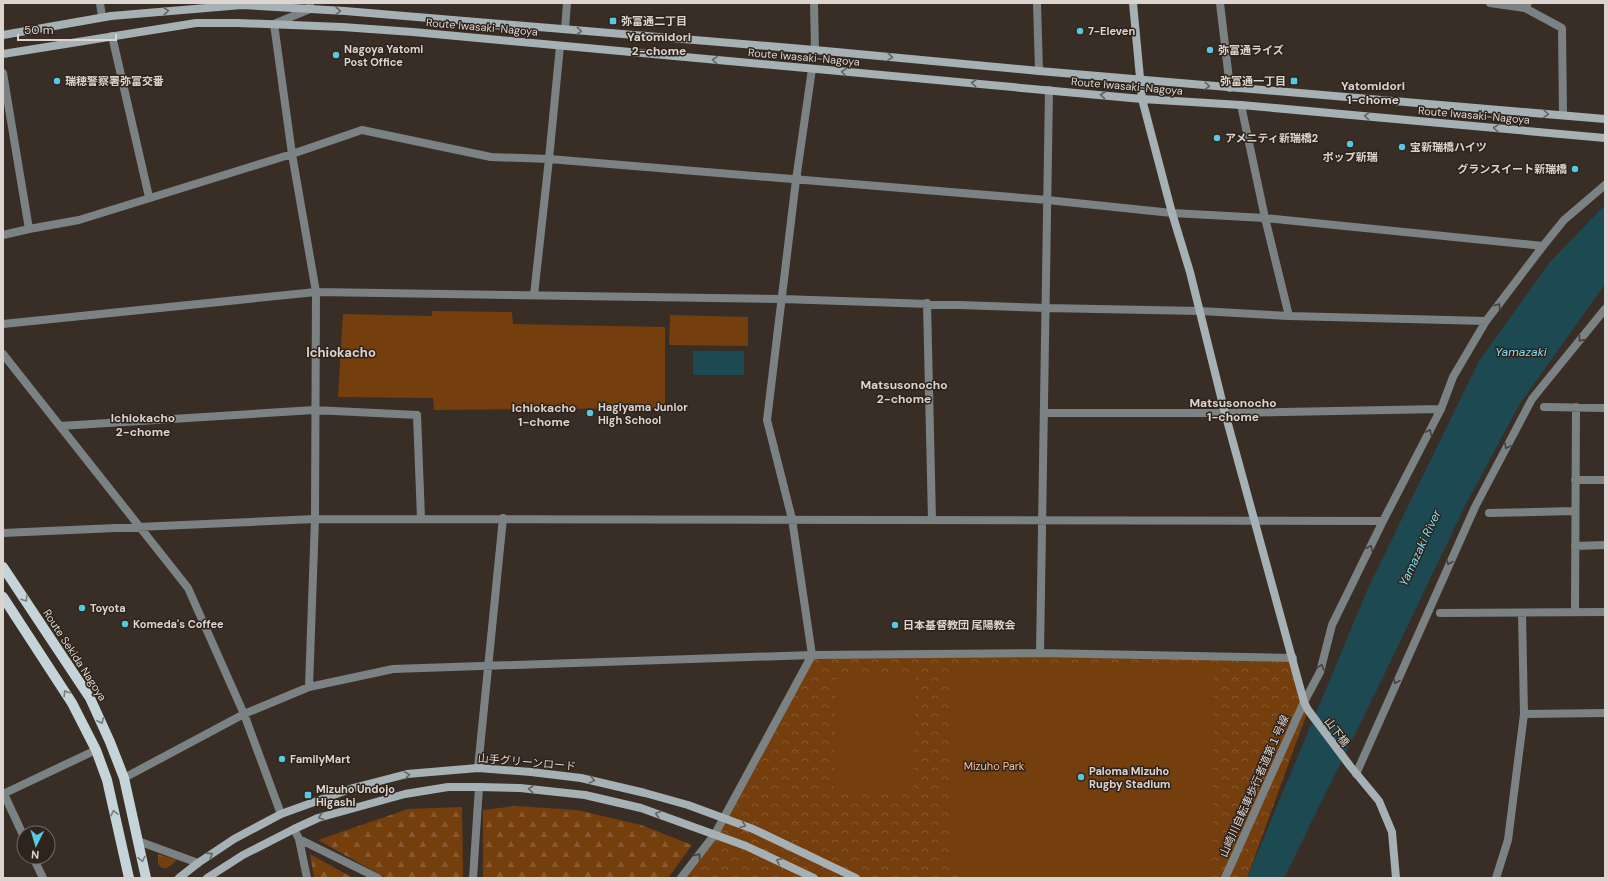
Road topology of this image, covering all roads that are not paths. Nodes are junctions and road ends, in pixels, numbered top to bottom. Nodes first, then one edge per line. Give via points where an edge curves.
1 (100, 3) edge
2 (567, 3) edge
3 (814, 3) edge
4 (1037, 3) edge
5 (1133, 3) edge
6 (1220, 3) edge
7 (1490, 3) edge
8 (310, 6) edge
9 (1526, 6) edge
10 (102, 17) junction
11 (274, 24) junction
12 (565, 30) junction
13 (3, 35) edge
14 (112, 36) junction
15 (560, 46) junction
16 (815, 50) junction
17 (3, 54) edge
18 (812, 69) junction
19 (1039, 71) junction
20 (3, 74) edge
21 (1141, 80) junction
22 (1230, 88) junction
23 (1049, 90) junction
24 (1142, 99) junction
25 (1241, 105) junction
26 (1563, 116) junction
27 (1605, 119) edge
28 (1605, 138) edge
29 (292, 154) junction
30 (549, 159) junction
31 (796, 180) junction
32 (1605, 185) edge
33 (149, 197) junction
34 (1047, 200) junction
35 (1172, 214) junction
36 (1265, 218) junction
37 (29, 229) junction
38 (3, 235) edge
39 (1543, 246) junction
40 (316, 292) junction
41 (534, 295) junction
42 (782, 299) junction
43 (927, 304) junction
44 (1046, 308) junction
45 (1605, 309) edge
46 (1200, 310) junction
47 (1289, 316) junction
48 (1486, 321) junction
49 (3, 324) edge
50 (3, 354) edge
51 (1544, 407) dead end
52 (1576, 407) junction
53 (1441, 408) junction
54 (1605, 408) edge
55 (314, 410) junction
56 (1044, 413) junction
57 (1225, 413) junction
58 (60, 426) junction
59 (1575, 480) junction
60 (1605, 480) edge
61 (1575, 511) junction
62 (1489, 513) dead end
63 (420, 518) junction
64 (503, 518) junction
65 (315, 519) junction
66 (792, 519) junction
67 (932, 520) junction
68 (1042, 520) junction
69 (1254, 521) junction
70 (1383, 521) junction
71 (141, 527) junction
72 (3, 533) edge
73 (1605, 545) edge
74 (1575, 546) junction
75 (3, 567) edge
76 (3, 597) edge
77 (1575, 612) junction
78 (1605, 612) edge
79 (1440, 613) dead end
80 (1522, 613) junction
81 (1040, 653) junction
82 (812, 655) junction
83 (1292, 658) junction
84 (488, 666) junction
85 (309, 687) junction
86 (1304, 702) junction
87 (1605, 713) edge
88 (244, 714) junction
89 (1524, 714) junction
90 (96, 750) junction
91 (478, 768) junction
92 (1356, 774) junction
93 (124, 778) junction
94 (479, 786) junction
95 (3, 794) edge
96 (281, 814) junction
97 (724, 818) junction
98 (18, 825) edge
99 (294, 829) junction
100 (715, 834) junction
101 (299, 839) junction
102 (138, 841) junction
103 (198, 863) junction
104 (37, 865) edge
105 (43, 878) edge
106 (129, 878) edge
107 (146, 878) edge
108 (179, 878) edge
109 (207, 878) edge
110 (307, 878) edge
111 (378, 878) edge
112 (473, 878) edge
113 (681, 878) edge
114 (814, 878) edge
115 (856, 878) edge
116 (1226, 878) edge
117 (1396, 878) edge
118 (1496, 878) edge

1 - 10 street
2 - 12 street
3 - 16 street
4 - 19 street
5 - 21 main road, 山下橋
6 - 22 street
7 - 9 street
10 -> 8 main road, Route Iwasaki-Nagoya via 242,5
8 - 11 street
8 -> 12 main road, Route Iwasaki-Nagoya
9 - 26 street via 1562,28
10 - 13 main road, Route Iwasaki-Nagoya
11 - 14 main road, Route Iwasaki-Nagoya via 196,23
11 - 15 main road, Route Iwasaki-Nagoya via 413,32
11 - 29 street
12 -> 16 main road, Route Iwasaki-Nagoya
14 - 17 main road, Route Iwasaki-Nagoya
14 - 33 street
18 -> 15 main road, Route Iwasaki-Nagoya
15 - 30 street
16 -> 19 main road, Route Iwasaki-Nagoya
23 -> 18 main road, Route Iwasaki-Nagoya
18 - 31 street
19 - 21 main road, Route Iwasaki-Nagoya
20 - 37 street
21 -> 22 main road, Route Iwasaki-Nagoya
21 - 24 main road, 山下橋
22 -> 26 main road, Route Iwasaki-Nagoya
24 -> 23 main road, Route Iwasaki-Nagoya
23 - 34 street
24 - 25 main road, Route Iwasaki-Nagoya
24 - 35 main road, 山下橋
28 -> 25 main road, Route Iwasaki-Nagoya
25 - 36 street
26 - 27 main road, Route Iwasaki-Nagoya
29 - 30 street via 362,130 491,157
29 - 33 street
29 - 40 street
30 - 31 street
30 - 41 street
31 - 34 street
31 - 42 street
32 - 39 street, 山崎川自転車歩行者道第１号線 via 1564,220
33 - 37 street via 79,220
34 - 35 street
34 - 44 street
35 - 36 street
35 - 46 main road, 山下橋
36 - 39 street
36 - 47 street
37 - 38 street
48 -> 39 street, 山崎川自転車歩行者道第１号線
40 - 41 street
40 - 49 street
40 - 55 street
41 - 42 street
42 - 43 street
42 - 66 street via 767,420
43 - 44 street
43 - 67 street
44 - 46 street
44 - 56 street
45 -> 92 street via 1532,399 1474,507
46 - 47 street
46 - 57 main road, 山下橋
47 - 48 street
48 - 53 street, 山崎川自転車歩行者道第１号線 via 1453,377
50 - 58 street
51 - 52 street
52 - 54 street
52 - 59 street
53 - 57 street
70 -> 53 street, 山崎川自転車歩行者道第１号線
55 - 58 street
55 - 63 street via 417,415
55 - 65 street
56 - 57 street
56 - 68 street
57 - 69 main road, 山下橋
58 - 71 street
59 - 60 street
59 - 61 street
61 - 62 street
61 - 74 street
63 - 64 street
63 - 65 street
64 - 66 street
64 - 84 street
65 - 71 street
65 - 85 street
66 - 67 street
66 - 82 street
67 - 68 street
68 - 69 street
68 - 81 street
69 - 70 street
69 - 83 main road, 山下橋
86 -> 70 street, 山崎川自転車歩行者道第１号線 via 1320,672 1332,625
71 - 72 street
71 - 88 street via 188,588
73 - 74 street
74 - 77 street
75 -> 93 main road, Route Sekida Nagoya via 90,698
90 -> 76 main road via 72,703
77 - 78 street
77 - 80 street
79 - 80 street
80 - 89 street
81 - 82 street
81 - 83 street
82 - 84 street
82 - 97 street
83 - 86 main road, 山下橋
84 - 85 street via 393,669
84 - 91 street
85 - 88 street
86 - 92 main road, 山下橋
86 - 116 street, 山崎川自転車歩行者道第１号線
87 - 89 street
88 - 93 street
88 - 96 street
89 - 118 street via 1508,840
90 - 95 street
106 -> 90 main road via 107,780
96 -> 91 main road, 山手グリーンロード via 352,788 407,774
91 -> 97 main road, 山手グリーンロード via 581,778 645,793
92 - 117 main road, 山下橋 via 1379,801 1392,832
93 - 102 main road, Route Sekida Nagoya
94 -> 99 main road via 448,787 405,794 318,818
100 -> 94 main road via 641,808 585,795
94 - 112 street
95 - 98 street
103 -> 96 main road, 山手グリーンロード via 234,839
97 - 100 street
97 -> 115 main road, 山手グリーンロード
99 - 101 street
99 - 109 main road via 243,855
113 -> 100 street
114 -> 100 main road
101 - 110 street
101 - 111 street
102 - 103 street
102 -> 107 main road, Route Sekida Nagoya
103 - 108 main road, 山手グリーンロード
104 - 105 street

